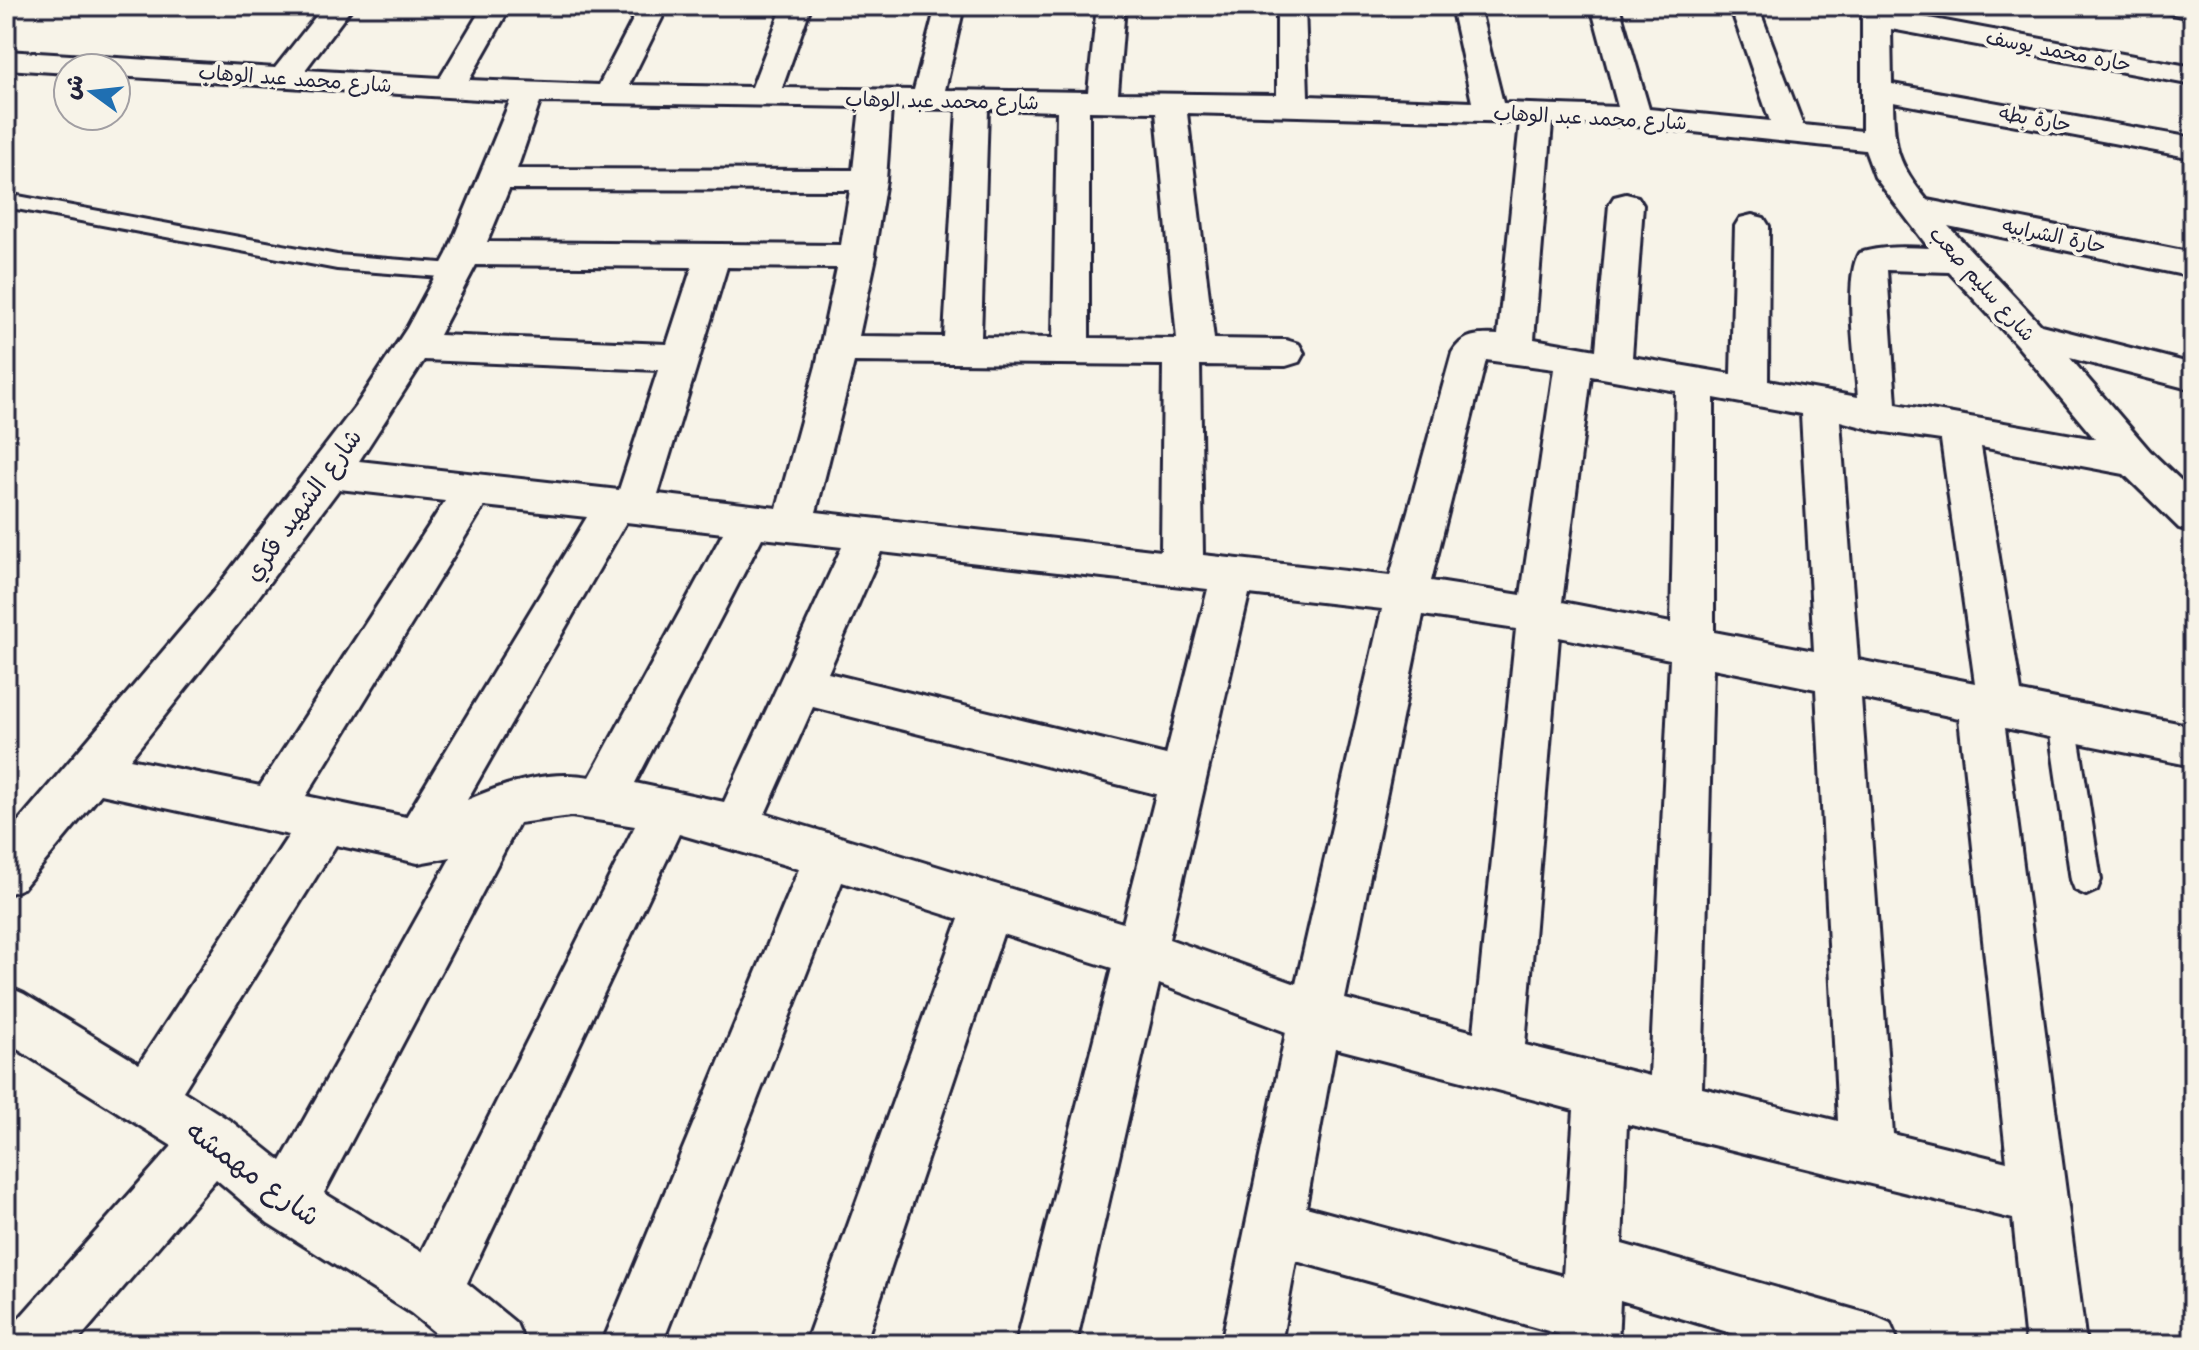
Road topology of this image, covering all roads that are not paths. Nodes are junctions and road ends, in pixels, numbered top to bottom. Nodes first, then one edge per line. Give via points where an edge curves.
1 (339, 6) edge
2 (497, 6) edge
3 (654, 6) edge
4 (797, 6) edge
5 (950, 6) edge
6 (1111, 6) edge
7 (1291, 6) edge
8 (1465, 6) edge
9 (1605, 6) edge
10 (1744, 6) edge
11 (2175, 6) edge
12 (2193, 10) edge
13 (1876, 12) edge
14 (6, 60) edge
15 (2193, 76) edge
16 (283, 78) junction
17 (449, 89) junction
18 (1877, 90) junction
19 (528, 93) junction
20 (609, 95) junction
21 (763, 98) junction
22 (876, 100) junction
23 (927, 101) junction
24 (973, 102) junction
25 (1088, 104) junction
26 (1171, 105) junction
27 (1293, 105) junction
28 (1490, 112) junction
29 (1537, 113) junction
30 (1636, 117) junction
31 (1790, 133) junction
32 (1878, 142) junction
33 (2193, 148) edge
34 (498, 179) junction
35 (870, 180) junction
36 (18, 203) dead end
37 (1626, 205) dead end
38 (1914, 208) junction
39 (1752, 226) dead end
40 (713, 255) junction
41 (859, 257) junction
42 (1958, 261) junction
43 (459, 262) junction
44 (2193, 265) edge
45 (2029, 335) junction
46 (413, 347) junction
47 (841, 349) junction
48 (1515, 349) junction
49 (962, 350) junction
50 (1071, 351) junction
51 (1189, 352) junction
52 (1286, 353) dead end
53 (681, 358) junction
54 (1574, 361) junction
55 (1613, 368) junction
56 (2193, 377) edge
57 (1695, 383) junction
58 (1749, 392) junction
59 (1820, 406) junction
60 (1878, 417) junction
61 (1959, 430) junction
62 (2136, 461) junction
63 (331, 473) junction
64 (474, 489) junction
65 (624, 506) junction
66 (2193, 517) edge
67 (771, 522) junction
68 (869, 533) junction
69 (1182, 568) junction
70 (1233, 574) junction
71 (1406, 595) junction
72 (1539, 615) junction
73 (1692, 646) junction
74 (1835, 674) junction
75 (800, 685) junction
76 (1991, 707) junction
77 (2062, 721) junction
78 (2193, 746) edge
79 (93, 772) junction
80 (1183, 780) junction
81 (602, 799) junction
82 (504, 806) junction
83 (667, 809) junction
84 (271, 810) junction
85 (324, 822) junction
86 (736, 827) junction
87 (418, 841) junction
88 (828, 856) junction
89 (6, 872) edge
90 (2086, 880) dead end
91 (988, 906) junction
92 (1141, 953) junction
93 (6, 1012) edge
94 (1315, 1017) junction
95 (1497, 1064) junction
96 (1602, 1091) junction
97 (146, 1101) junction
98 (1675, 1109) junction
99 (213, 1141) junction
100 (1867, 1156) junction
101 (2038, 1197) junction
102 (288, 1203) junction
103 (1274, 1227) junction
104 (432, 1292) junction
105 (1590, 1307) edge
106 (1837, 1339) edge
107 (36, 1344) edge
108 (495, 1344) edge
109 (632, 1344) edge
110 (835, 1344) edge
111 (1046, 1344) edge
112 (1251, 1344) edge
113 (2056, 1344) edge

1 - 16 street
2 - 17 street
3 - 20 street
4 - 21 street
5 - 23 street
6 - 25 street
7 - 27 street
8 - 28 street
9 - 30 street
10 - 31 street
11 - 12 street
13 - 15 street, حاره محمد يوسف
13 - 18 street, شارع سليم صعب
14 - 16 street, شارع محمد عبد الوهاب
16 - 17 street, شارع محمد عبد الوهاب
17 - 19 street, شارع محمد عبد الوهاب
18 - 32 street, شارع سليم صعب
18 - 33 street, حارة بطه
19 - 20 street, شارع محمد عبد الوهاب
19 - 34 street, شارع الشهيد فكري
20 - 21 street, شارع محمد عبد الوهاب
21 - 22 street, شارع محمد عبد الوهاب
22 - 23 street, شارع محمد عبد الوهاب
22 - 35 street
23 - 24 street, شارع محمد عبد الوهاب
24 - 25 street, شارع محمد عبد الوهاب
24 - 49 street
25 - 26 street, شارع محمد عبد الوهاب
25 - 50 street
26 - 27 street, شارع محمد عبد الوهاب
26 - 51 street
27 - 28 street, شارع محمد عبد الوهاب
28 - 29 street, شارع محمد عبد الوهاب
29 - 30 street, شارع محمد عبد الوهاب
29 - 48 street
30 - 31 street, شارع محمد عبد الوهاب
31 - 32 street, شارع محمد عبد الوهاب
32 - 38 street, شارع سليم صعب via 1891,177
34 - 35 street
34 - 43 street, شارع الشهيد فكري
35 - 41 street
36 - 43 lane via 322,260
37 - 55 street
38 - 42 street, شارع سليم صعب
38 - 44 street, حارة الشرابيه
39 - 58 street
40 - 41 street
40 - 43 street
40 - 53 street
41 - 47 street
42 - 45 street, شارع سليم صعب
42 - 60 street via 1871,261
43 - 46 street, شارع الشهيد فكري
45 - 56 street
45 - 62 street, شارع سليم صعب
46 - 53 street
46 - 63 street, شارع الشهيد فكري
47 - 49 street
47 - 67 street
48 - 54 street
48 - 71 street via 1479,347 1470,353
49 - 50 street
50 - 51 street
51 - 52 street
51 - 69 street
53 - 65 street
54 - 55 street
54 - 72 street
55 - 57 street
57 - 58 street
57 - 73 street
58 - 59 street
59 - 60 street
59 - 74 street
60 - 61 street
61 - 62 street
61 - 76 street
62 - 66 street, شارع سليم صعب
63 - 64 street
63 - 79 street, شارع الشهيد فكري
64 - 65 street
64 - 84 street
65 - 67 street
65 - 87 street
67 - 68 street
67 - 81 street
68 - 69 street
68 - 75 street
69 - 70 street
70 - 71 street
70 - 80 street
71 - 72 street
71 - 94 street
72 - 73 street
72 - 95 street
73 - 74 street
73 - 98 street
74 - 76 street
74 - 100 street
75 - 80 street
75 - 86 street
76 - 77 street
76 - 101 street
77 - 78 street
77 - 90 lane
79 - 84 street
79 - 89 street, شارع الشهيد فكري
80 - 92 street
81 - 82 street via 571,795
81 - 83 street
82 - 87 street via 448,836
82 - 102 street
83 - 86 street
83 - 104 street
84 - 85 street
85 - 87 street
85 - 97 street
86 - 88 street
88 - 91 street
88 - 109 street
91 - 92 street
91 - 110 street
92 - 94 street
92 - 111 street
93 - 97 street, شارع مهمشه
94 - 95 street
94 - 103 street
95 - 96 street
96 - 98 street
96 - 105 street
97 - 99 street, شارع مهمشه
98 - 100 street
99 - 102 street, شارع مهمشه
99 - 107 street
100 - 101 street
101 - 113 street
102 - 104 street, شارع مهمشه
103 - 105 street
103 - 112 street
104 - 108 street, شارع مهمشه
105 - 106 street

